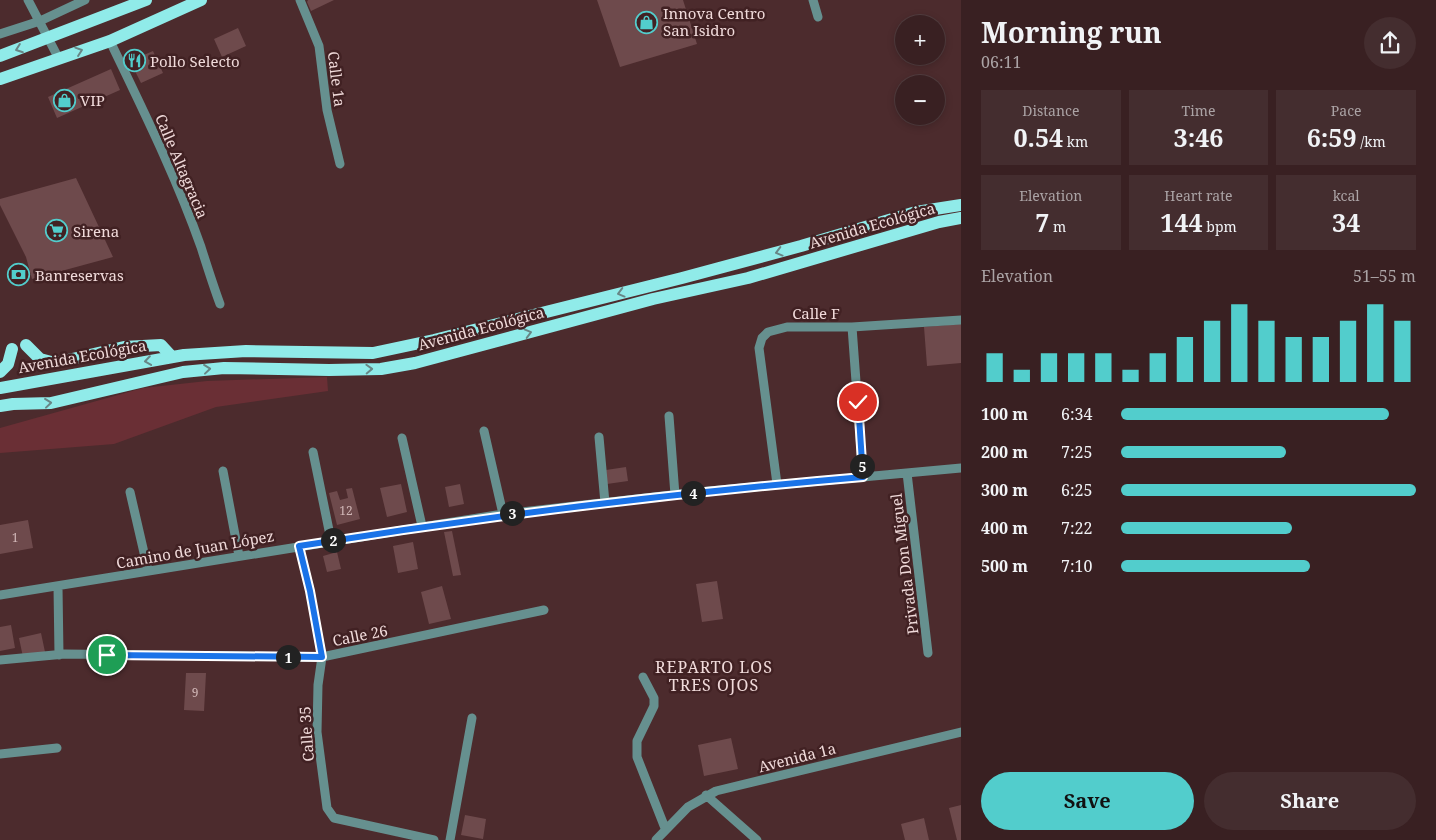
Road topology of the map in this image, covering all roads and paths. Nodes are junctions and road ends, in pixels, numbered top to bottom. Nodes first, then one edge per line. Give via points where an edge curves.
1 (28, 0) edge
2 (85, 0) edge
3 (146, 0) edge
4 (202, 0) edge
5 (300, 0) edge
6 (813, 0) edge
7 (818, 17) dead end
8 (40, 21) junction
9 (0, 34) edge
10 (50, 38) junction
11 (110, 41) junction
12 (0, 56) edge
13 (58, 59) junction
14 (0, 78) edge
15 (340, 164) dead end
16 (961, 205) edge
17 (961, 218) edge
18 (220, 304) dead end
19 (961, 320) edge
20 (852, 327) junction
21 (26, 345) dead end
22 (12, 349) dead end
23 (172, 357) junction
24 (0, 372) edge
25 (25, 384) junction
26 (123, 384) junction
27 (0, 388) edge
28 (0, 395) edge
29 (0, 406) edge
30 (669, 416) dead end
31 (484, 431) dead end
32 (599, 437) dead end
33 (402, 438) dead end
34 (314, 452) dead end
35 (961, 468) edge
36 (223, 471) dead end
37 (907, 473) junction
38 (863, 477) junction
39 (777, 484) junction
40 (130, 492) dead end
41 (675, 495) junction
42 (605, 503) junction
43 (502, 514) junction
44 (422, 526) junction
45 (332, 540) junction
46 (299, 546) junction
47 (239, 556) junction
48 (148, 570) junction
49 (58, 587) junction
50 (0, 595) edge
51 (544, 610) dead end
52 (928, 653) dead end
53 (59, 655) junction
54 (322, 657) junction
55 (0, 660) edge
56 (643, 678) dead end
57 (472, 718) dead end
58 (961, 732) edge
59 (57, 748) dead end
60 (0, 754) edge
61 (706, 795) junction
62 (665, 828) junction
63 (434, 840) edge
64 (450, 840) edge
65 (656, 840) edge
66 (757, 840) edge

1 - 8 street
2 - 8 street
3 - 10 main road
4 - 11 main road
5 - 15 street, Calle 1a via 319,46 326,110
6 - 7 street
8 - 9 street
8 - 10 street
10 -> 12 main road
10 - 13 street
13 -> 11 main road
11 - 18 street, Calle Altagracia via 166,161
13 - 14 main road
16 -> 23 main road, Avenida Ecológica via 916,212 691,275 373,353 246,351
26 -> 17 main road, Avenida Ecológica via 224,368 329,370 380,368 416,362 653,299 748,278
19 - 20 street, Calle F
20 - 38 street
20 - 39 street, Calle F via 787,327 768,332 762,338 759,348
21 - 23 main road via 40,359 55,363 148,344 161,345
22 - 24 main road via 8,364
23 -> 25 main road, Avenida Ecológica
25 - 26 main road via 47,386 99,376 111,376
25 - 27 main road, Avenida Ecológica
25 - 28 main road via 18,391
29 -> 26 main road, Avenida Ecológica via 51,403
30 - 41 street
31 - 43 street
32 - 42 street
33 - 44 street
34 - 45 street
35 - 37 street, Camino de Juan López
36 - 47 street
37 - 38 street, Camino de Juan López
37 - 52 street, Privada Don Miguel
38 - 39 street, Camino de Juan López
39 - 41 street, Camino de Juan López
40 - 48 street
41 - 42 street, Camino de Juan López
42 - 43 street, Camino de Juan López
43 - 44 street, Camino de Juan López
44 - 45 street, Camino de Juan López
45 - 46 street, Camino de Juan López
46 - 47 street, Camino de Juan López
46 - 54 street, Calle 35
47 - 48 street, Camino de Juan López
48 - 49 street, Camino de Juan López
49 - 50 street, Camino de Juan López
49 - 53 street
51 - 54 street, Calle 26
53 - 54 street, Calle 26
53 - 55 street, Calle 26
54 - 63 street, Calle 35 via 317,732 327,808 334,818
56 - 62 street via 654,698 654,706 637,741 637,756
57 - 64 street
58 - 61 street, Avenida 1a
59 - 60 street
61 - 62 street, Avenida 1a
61 - 66 street
62 - 65 street, Avenida 1a

